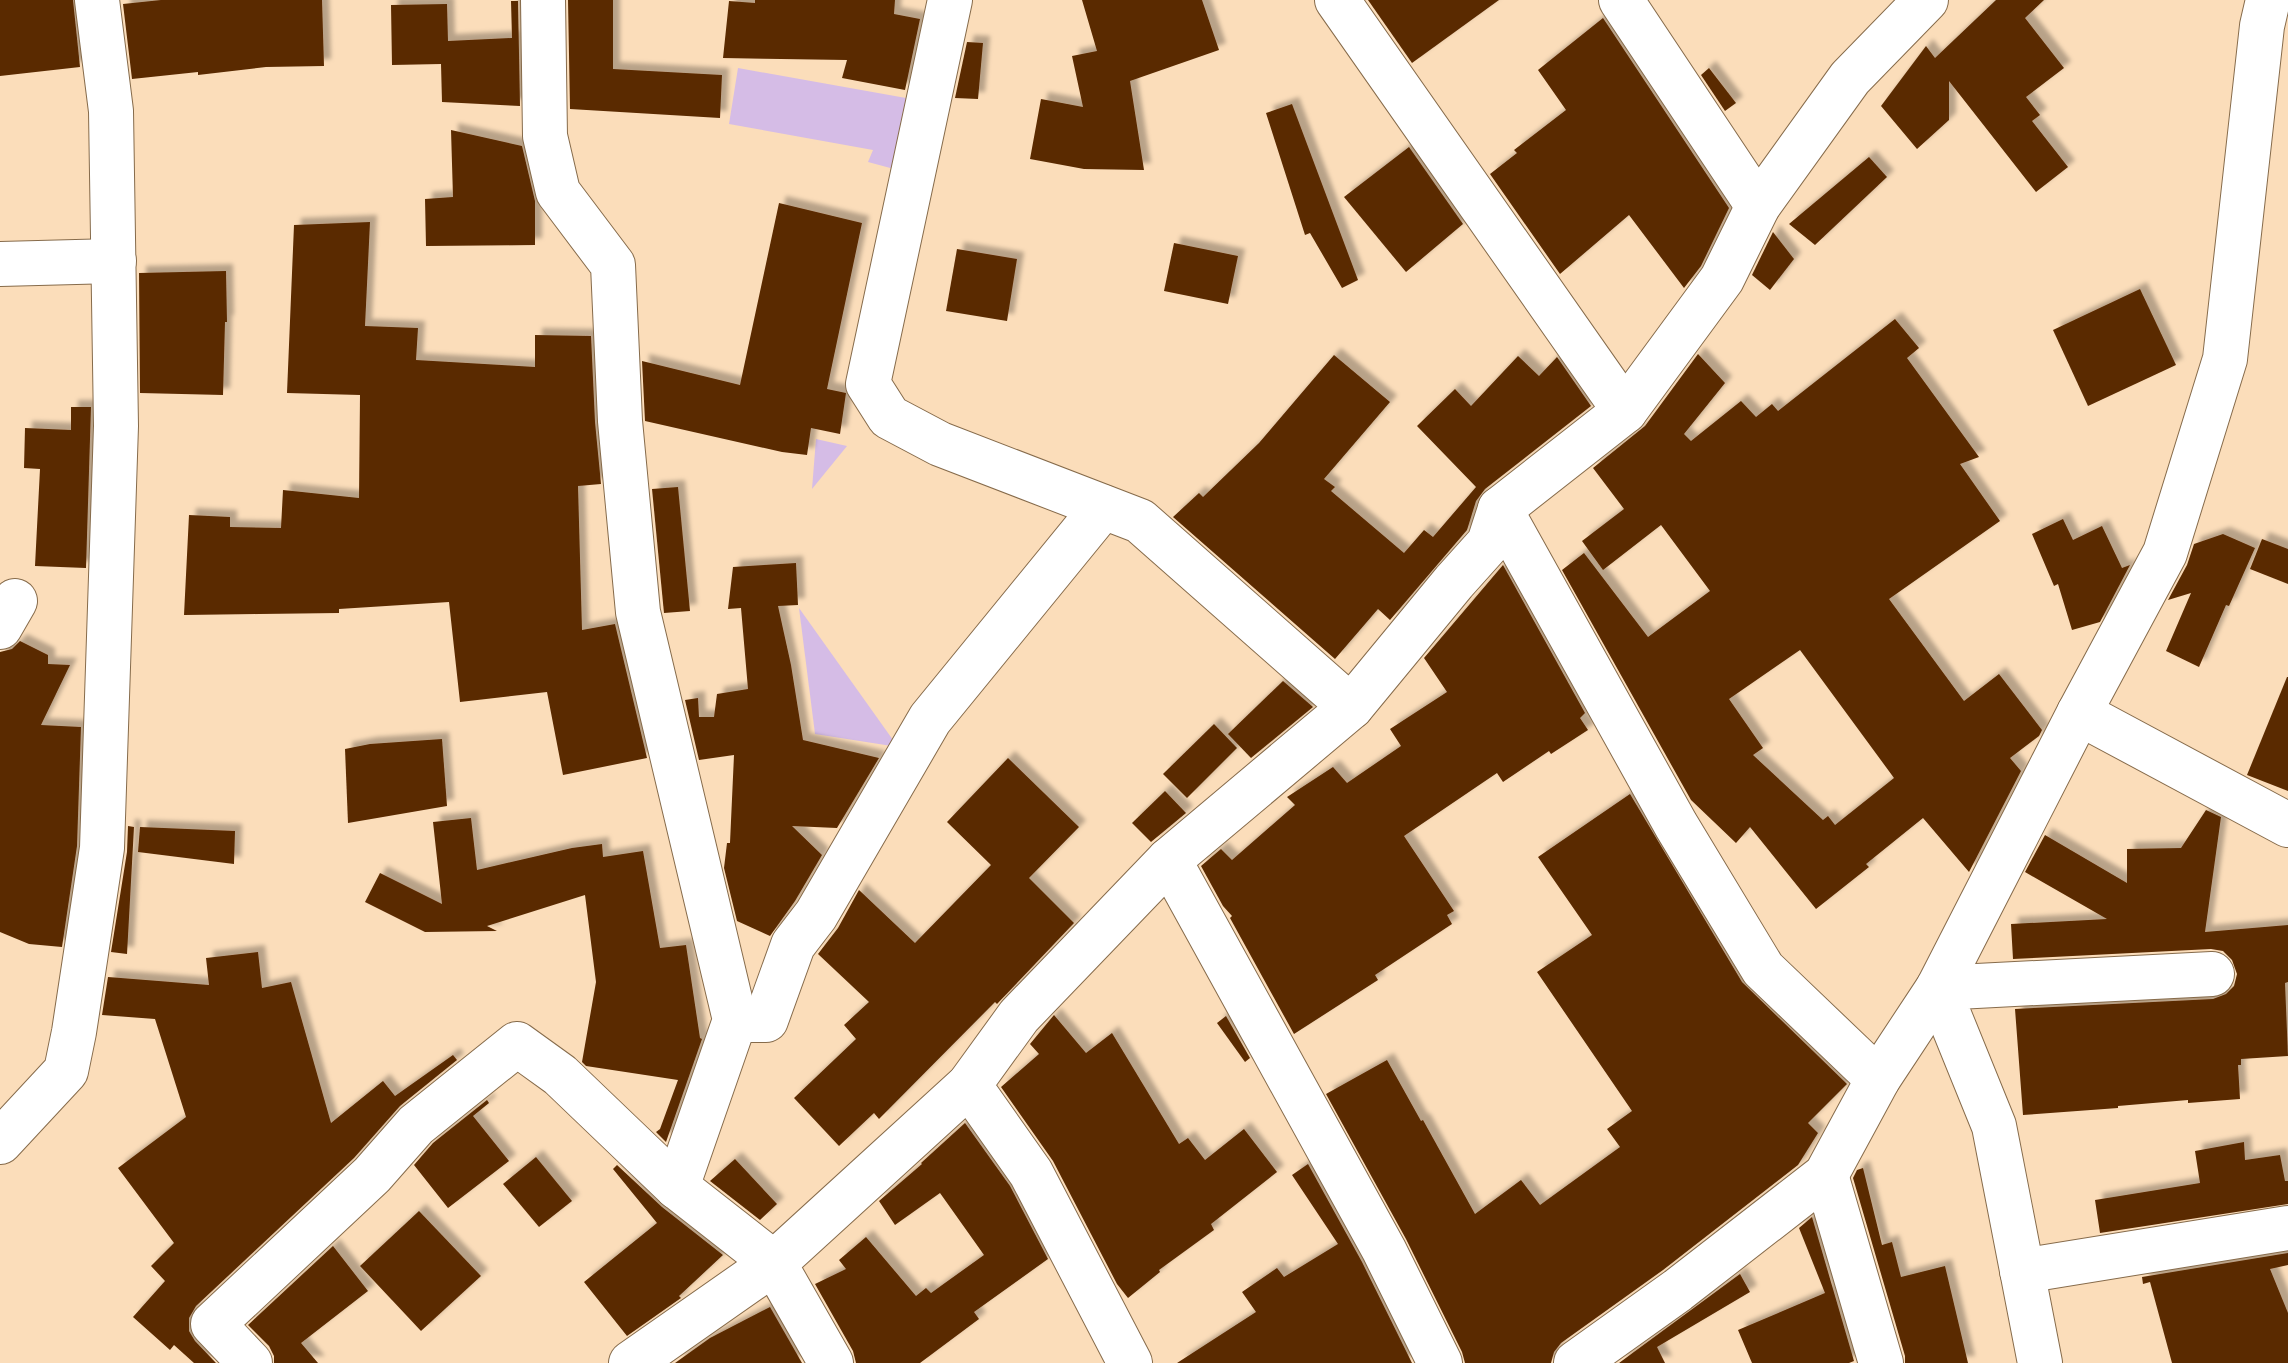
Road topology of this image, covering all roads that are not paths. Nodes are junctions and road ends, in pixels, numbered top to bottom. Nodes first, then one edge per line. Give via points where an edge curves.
1 (97, 0) edge
2 (543, 0) edge
3 (950, 0) edge
4 (1337, 0) edge
5 (1621, 0) edge
6 (1926, 0) edge
7 (2258, 9) edge
8 (1758, 206) junction
9 (114, 261) junction
10 (0, 264) edge
11 (1625, 411) junction
12 (1103, 507) junction
13 (1500, 509) junction
14 (1351, 707) junction
15 (2079, 713) junction
16 (2288, 825) edge
17 (1169, 860) junction
18 (2212, 974) dead end
19 (1938, 988) junction
20 (735, 1020) junction
21 (1878, 1079) junction
22 (969, 1085) junction
23 (0, 1142) edge
24 (1826, 1175) junction
25 (677, 1187) junction
26 (2288, 1228) edge
27 (774, 1263) junction
28 (2022, 1271) junction
29 (250, 1363) edge
30 (631, 1363) edge
31 (831, 1363) edge
32 (1130, 1363) edge
33 (1440, 1363) edge
34 (1576, 1363) edge
35 (1881, 1363) edge
36 (2040, 1363) edge

1 - 9 street via 111,111
2 - 20 street via 545,136 558,192 613,265 620,421 638,612
3 - 12 street via 868,384 889,417 940,444
4 - 11 street
5 - 8 street
6 - 8 street via 1850,78
7 - 15 street via 2225,359 2165,553
8 - 11 street via 1722,279
9 - 10 street
9 - 23 street via 116,426 102,848 66,1071
11 - 13 street
12 - 14 street via 1140,521
12 - 20 street via 930,719 816,915 793,945 766,1020
13 - 14 street via 1489,543
13 - 21 street via 1676,825 1763,969
14 - 17 street
15 - 16 street
15 - 19 street
17 - 22 street via 1019,1016
17 - 33 street via 1384,1250
18 - 19 street
19 - 21 street
19 - 28 street via 1994,1126
20 - 25 street
21 - 24 street
22 - 27 street
22 - 32 street via 1031,1173
24 - 34 street
24 - 35 street
25 - 27 street
25 - 29 street via 560,1075 517,1044 416,1125 372,1175 213,1324
26 - 28 street
27 - 30 street
27 - 31 street
28 - 36 street

